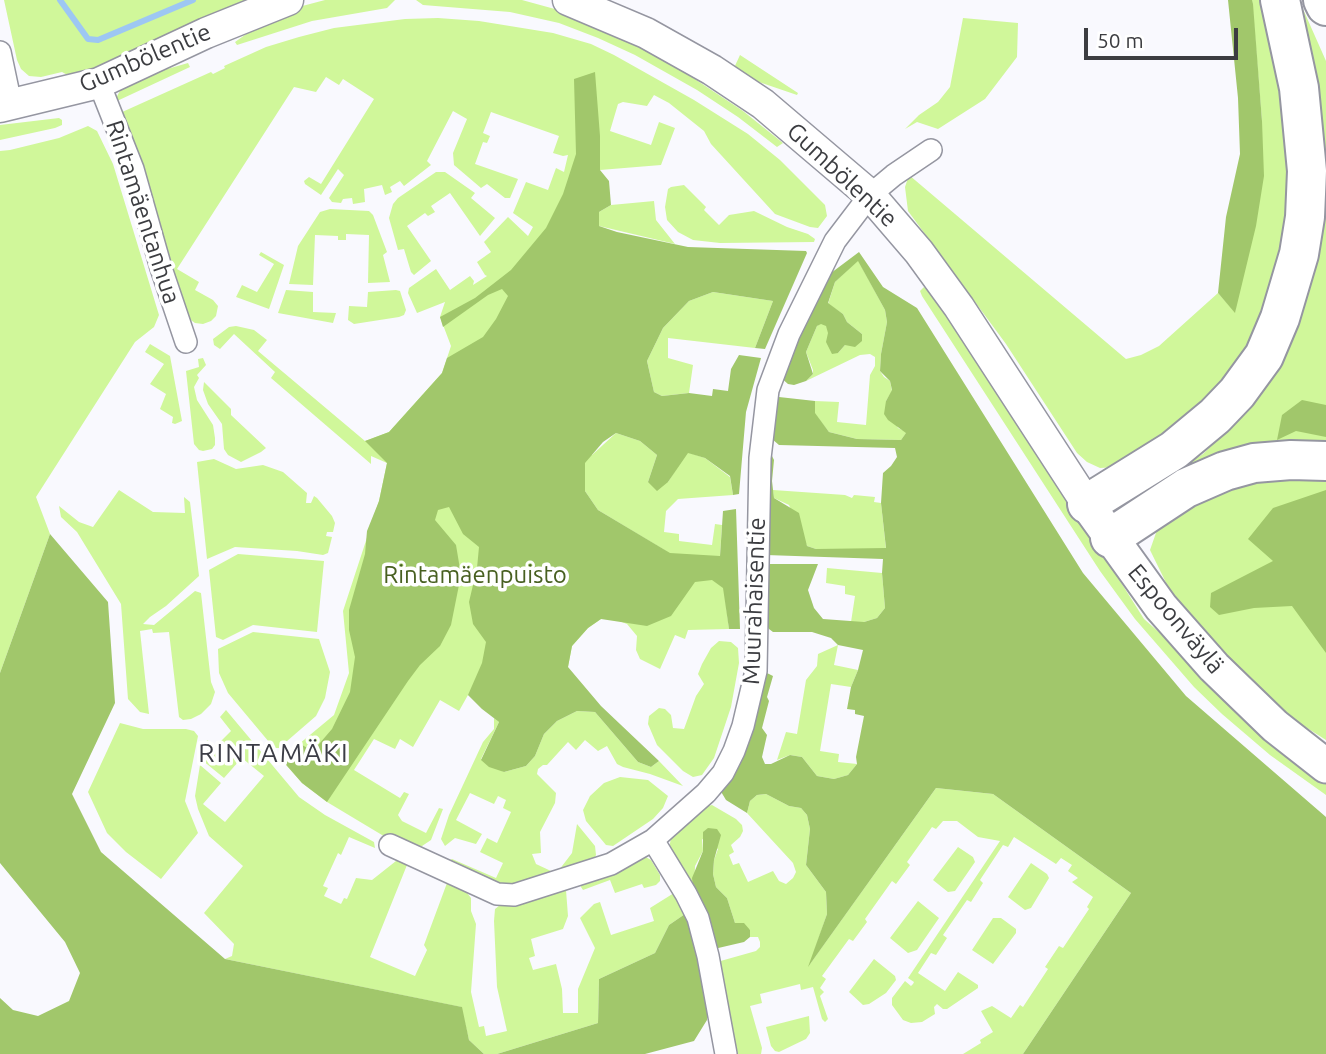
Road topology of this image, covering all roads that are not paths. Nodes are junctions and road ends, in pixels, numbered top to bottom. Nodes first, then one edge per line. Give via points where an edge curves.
1 (288, 0) edge
2 (568, 0) edge
3 (1280, 0) edge
4 (1323, 0) edge
5 (1326, 6) edge
6 (0, 52) edge
7 (99, 83) junction
8 (5, 106) edge
9 (931, 150) dead end
10 (870, 195) junction
11 (186, 342) dead end
12 (1326, 461) edge
13 (1087, 505) junction
14 (1110, 538) junction
15 (1275, 726) junction
16 (1326, 754) edge
17 (1326, 766) edge
18 (653, 840) junction
19 (390, 845) dead end
20 (726, 1054) edge

1 - 7 main road, Gumbölentie
2 - 10 main road, Gumbölentie via 646,33 718,74 763,104
3 - 13 highway via 1298,88 1307,171 1299,254 1280,318 1264,356 1215,416 1174,450
4 - 5 highway
6 - 8 street
7 - 8 main road, Gumbölentie
7 - 11 street, Rintamäentanhua via 133,169
9 - 10 street, Muurahaisentie
10 - 13 main road, Gumbölentie via 959,307
10 - 18 street, Muurahaisentie via 835,241 789,334 768,390 760,470 756,671 743,726 723,773
12 - 14 highway via 1254,463 1226,471 1186,488
13 - 14 main road, Espoonväylä
14 - 15 main road, Espoonväylä via 1161,607
15 - 16 main road, Espoonväylä
15 - 17 main road, Espoonväylä
18 - 19 street, Muurahaisentie via 611,864 507,896
18 - 20 street via 698,918

